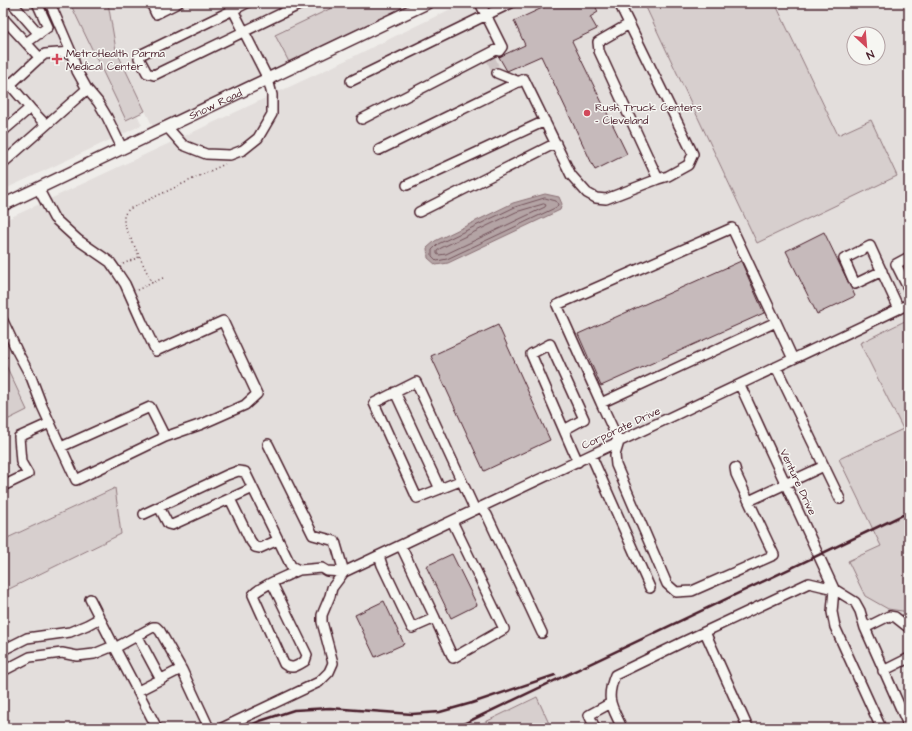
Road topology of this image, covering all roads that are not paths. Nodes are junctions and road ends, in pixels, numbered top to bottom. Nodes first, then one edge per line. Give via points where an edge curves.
1 (12, 3) edge
2 (37, 3) edge
3 (50, 3) edge
4 (151, 3) edge
5 (178, 3) edge
6 (247, 3) edge
7 (303, 3) edge
8 (427, 3) edge
9 (480, 3) edge
10 (511, 3) edge
11 (619, 3) edge
12 (231, 6) edge
13 (486, 15) junction
14 (3, 18) edge
15 (629, 24) junction
16 (244, 31) junction
17 (39, 34) junction
18 (26, 43) junction
19 (502, 47) junction
20 (71, 52) junction
21 (40, 58) junction
22 (491, 59) dead end
23 (497, 73) tunnel mouth
24 (268, 79) junction
25 (351, 81) dead end
26 (519, 82) junction
27 (87, 89) junction
28 (30, 108) junction
29 (362, 119) dead end
30 (545, 121) junction
31 (46, 125) junction
32 (167, 127) junction
33 (3, 131) edge
34 (556, 143) junction
35 (122, 148) junction
36 (380, 150) dead end
37 (3, 163) edge
38 (658, 179) junction
39 (407, 185) dead end
40 (38, 188) junction
41 (3, 204) edge
42 (419, 212) dead end
43 (909, 257) edge
44 (882, 271) junction
45 (909, 290) edge
46 (909, 304) edge
47 (899, 309) junction
48 (3, 321) edge
49 (776, 322) junction
50 (793, 359) junction
51 (776, 367) junction
52 (740, 385) junction
53 (395, 392) junction
54 (601, 403) junction
55 (50, 423) junction
56 (564, 430) junction
57 (165, 437) junction
58 (619, 442) junction
59 (268, 444) dead end
60 (61, 447) junction
61 (591, 455) junction
62 (578, 462) junction
63 (824, 466) junction
64 (734, 468) dead end
65 (460, 481) junction
66 (785, 484) junction
67 (3, 486) edge
68 (252, 488) junction
69 (440, 489) junction
70 (230, 498) junction
71 (840, 499) dead end
72 (749, 501) junction
73 (159, 507) junction
74 (478, 509) junction
75 (144, 514) dead end
76 (452, 521) junction
77 (278, 540) junction
78 (401, 546) junction
79 (379, 556) junction
80 (299, 570) junction
81 (344, 572) junction
82 (272, 583) junction
83 (650, 588) dead end
84 (834, 589) junction
85 (90, 599) dead end
86 (100, 618) junction
87 (435, 618) junction
88 (865, 628) junction
89 (909, 628) edge
90 (706, 632) junction
91 (542, 633) dead end
92 (137, 635) junction
93 (115, 648) junction
94 (3, 650) edge
95 (909, 658) edge
96 (181, 669) junction
97 (3, 671) edge
98 (884, 671) junction
99 (161, 680) junction
100 (138, 692) junction
101 (611, 703) junction
102 (909, 727) edge
103 (157, 728) edge
104 (209, 728) edge
105 (222, 728) edge
106 (595, 728) edge
107 (622, 728) edge
108 (748, 728) edge
109 (881, 728) edge

1 - 17 street
2 - 17 street via 48,27
3 - 20 street
4 - 5 street via 156,14
6 - 12 street
7 - 16 street
8 - 24 main road, Snow Road
9 - 13 street
10 - 13 street
11 - 15 street
12 - 16 street
12 - 16 street via 140,55 139,58 147,73 154,75
13 - 19 street
13 - 25 street
14 - 18 street
15 - 38 street via 598,42 599,51
15 - 38 street via 693,154 688,165
16 - 24 street
17 - 18 street
18 - 21 street
19 - 22 street
19 - 29 street
20 - 21 street via 50,53
20 - 27 street via 77,71
21 - 28 street via 12,83 12,87
23 - 26 street
24 - 32 main road, Snow Road
24 - 32 street via 272,95 272,114 258,138 244,150 230,155 206,154 183,145
26 - 30 street via 524,79
26 - 36 street
27 - 31 street
27 - 35 street via 104,112
28 - 31 street
28 - 33 street
30 - 34 street
30 - 39 street
31 - 37 street
32 - 35 main road, Snow Road
34 - 38 street via 572,175 587,193 596,198 606,199
34 - 42 street
35 - 40 main road, Snow Road
40 - 41 main road, Snow Road
40 - 57 street via 54,218 78,240 110,262 125,284 156,351 223,321 257,394 245,405
43 - 45 street via 896,264
44 - 44 street via 870,246 844,259 855,284
44 - 47 street
46 - 47 street, Corporate Drive
47 - 50 street, Corporate Drive
48 - 55 street via 31,376
49 - 50 street
49 - 54 street
49 - 54 street via 732,228 557,305
50 - 51 street, Corporate Drive
51 - 52 street, Corporate Drive
51 - 63 street
52 - 58 street, Corporate Drive
52 - 66 street, Venture Drive
53 - 65 street via 416,382
53 - 69 street
53 - 69 street via 374,403 417,498
54 - 58 street
55 - 60 street
55 - 67 street via 19,437 21,462 28,474
56 - 56 street via 530,354 550,344 584,419
56 - 62 street
57 - 60 street via 150,407
57 - 60 street via 76,480
58 - 61 street, Corporate Drive
58 - 72 street via 615,455 616,465 667,584 676,592 692,591 774,555
59 - 81 street via 313,535 335,541
61 - 62 street, Corporate Drive
61 - 83 street
62 - 74 street, Corporate Drive
63 - 66 street
63 - 71 street
64 - 72 street
65 - 69 street
65 - 74 street
66 - 72 street
66 - 84 street, Venture Drive
68 - 70 street
68 - 73 street via 245,472 238,471
68 - 77 street
70 - 73 street via 172,524 168,524
70 - 77 street via 255,547 260,548
73 - 75 street
74 - 76 street, Corporate Drive
74 - 91 street via 487,515
76 - 78 street, Corporate Drive
76 - 87 street via 504,629 453,658
77 - 80 street via 291,566
78 - 79 street, Corporate Drive
78 - 87 street
79 - 81 street, Corporate Drive
79 - 87 street via 412,628
80 - 81 street via 322,568 327,571
80 - 82 street
81 - 105 street via 332,588 322,615 333,663 329,672 319,682
82 - 82 street via 253,594 284,664 288,668 295,667 305,661 306,655
84 - 88 street via 855,602
84 - 90 street via 809,584
84 - 109 street via 834,627
85 - 86 street
86 - 93 street
86 - 94 street via 70,632 27,638
88 - 89 street via 889,616 895,617
88 - 98 street
90 - 101 street via 615,675 611,684
90 - 108 street
92 - 93 street
92 - 96 street via 156,627
92 - 99 street
93 - 97 street via 77,656 62,653 30,657
93 - 100 street
95 - 98 street
96 - 99 street
96 - 104 street
98 - 102 street
99 - 100 street
100 - 103 street
101 - 106 street via 589,715
101 - 107 street

